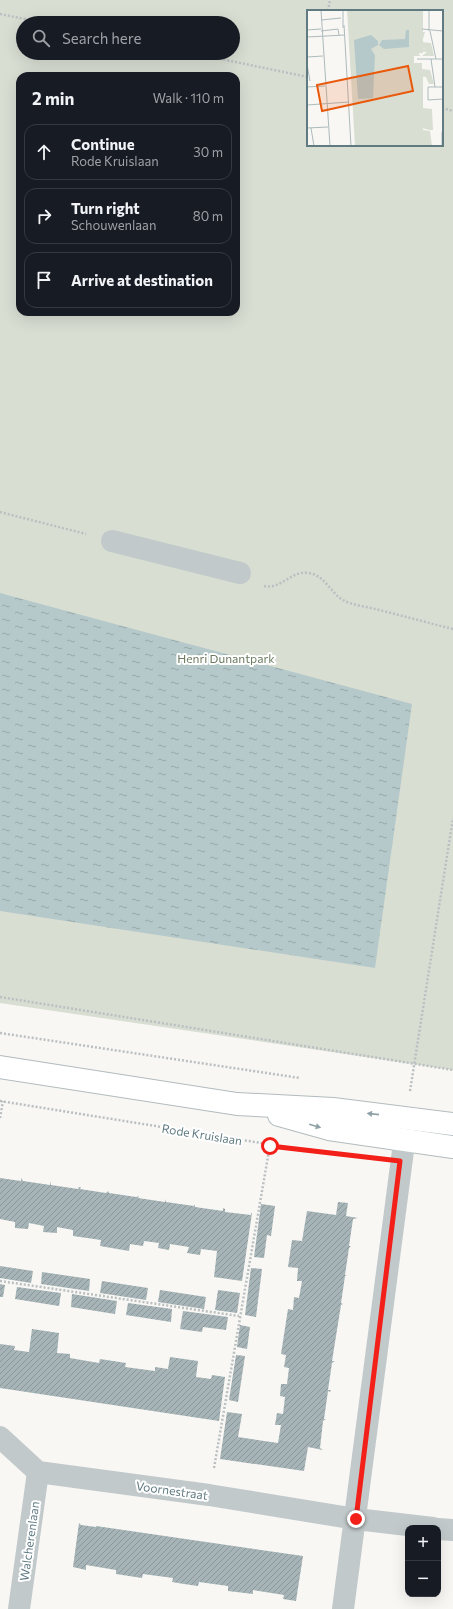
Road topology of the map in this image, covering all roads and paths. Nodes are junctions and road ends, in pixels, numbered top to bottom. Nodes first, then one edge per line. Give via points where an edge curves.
1 (330, 0) edge
2 (328, 10) edge
3 (0, 14) edge
4 (16, 17) edge
5 (227, 60) edge
6 (307, 76) edge
7 (443, 108) edge
8 (453, 111) edge
9 (0, 512) edge
10 (112, 541) joint
11 (240, 573) joint
12 (453, 629) edge
13 (453, 818) edge
14 (0, 997) edge
15 (0, 1033) edge
16 (414, 1064) junction
17 (0, 1067) edge
18 (453, 1070) edge
19 (308, 1079) dead end
20 (1, 1101) edge
21 (237, 1104) junction
22 (407, 1117) junction
23 (0, 1118) edge
24 (453, 1124) edge
25 (403, 1141) junction
26 (270, 1146) junction
27 (453, 1147) edge
28 (293, 1148) dead end
29 (0, 1281) edge
30 (240, 1316) junction
31 (0, 1436) edge
32 (38, 1472) junction
33 (209, 1495) junction
34 (356, 1519) junction
35 (407, 1525) edge
36 (441, 1528) edge
37 (453, 1530) edge
38 (19, 1609) edge
39 (343, 1609) edge

1 - 2 path
3 - 4 path
5 - 6 path
7 - 8 path
9 - 10 path
10 - 11 street
11 - 12 path via 260,586 269,588 297,574 308,573 320,577 346,602
13 - 16 path
14 - 16 path
15 - 19 path
16 - 18 path
16 - 22 path
17 - 21 main road
20 - 23 path
20 - 26 path, Rode Kruislaan
22 -> 21 main road via 333,1109
21 -> 25 main road via 329,1130
22 - 24 main road
22 - 25 street
25 - 27 main road
25 - 34 street
26 - 28 path, Rode Kruislaan
26 - 30 path
29 - 30 path
30 - 33 path
31 - 32 street
32 - 33 street, Voornestraat
32 - 38 street, Walcherenlaan
33 - 34 street, Voornestraat
34 - 35 street, Voornestraat
34 - 39 street
36 - 37 street

